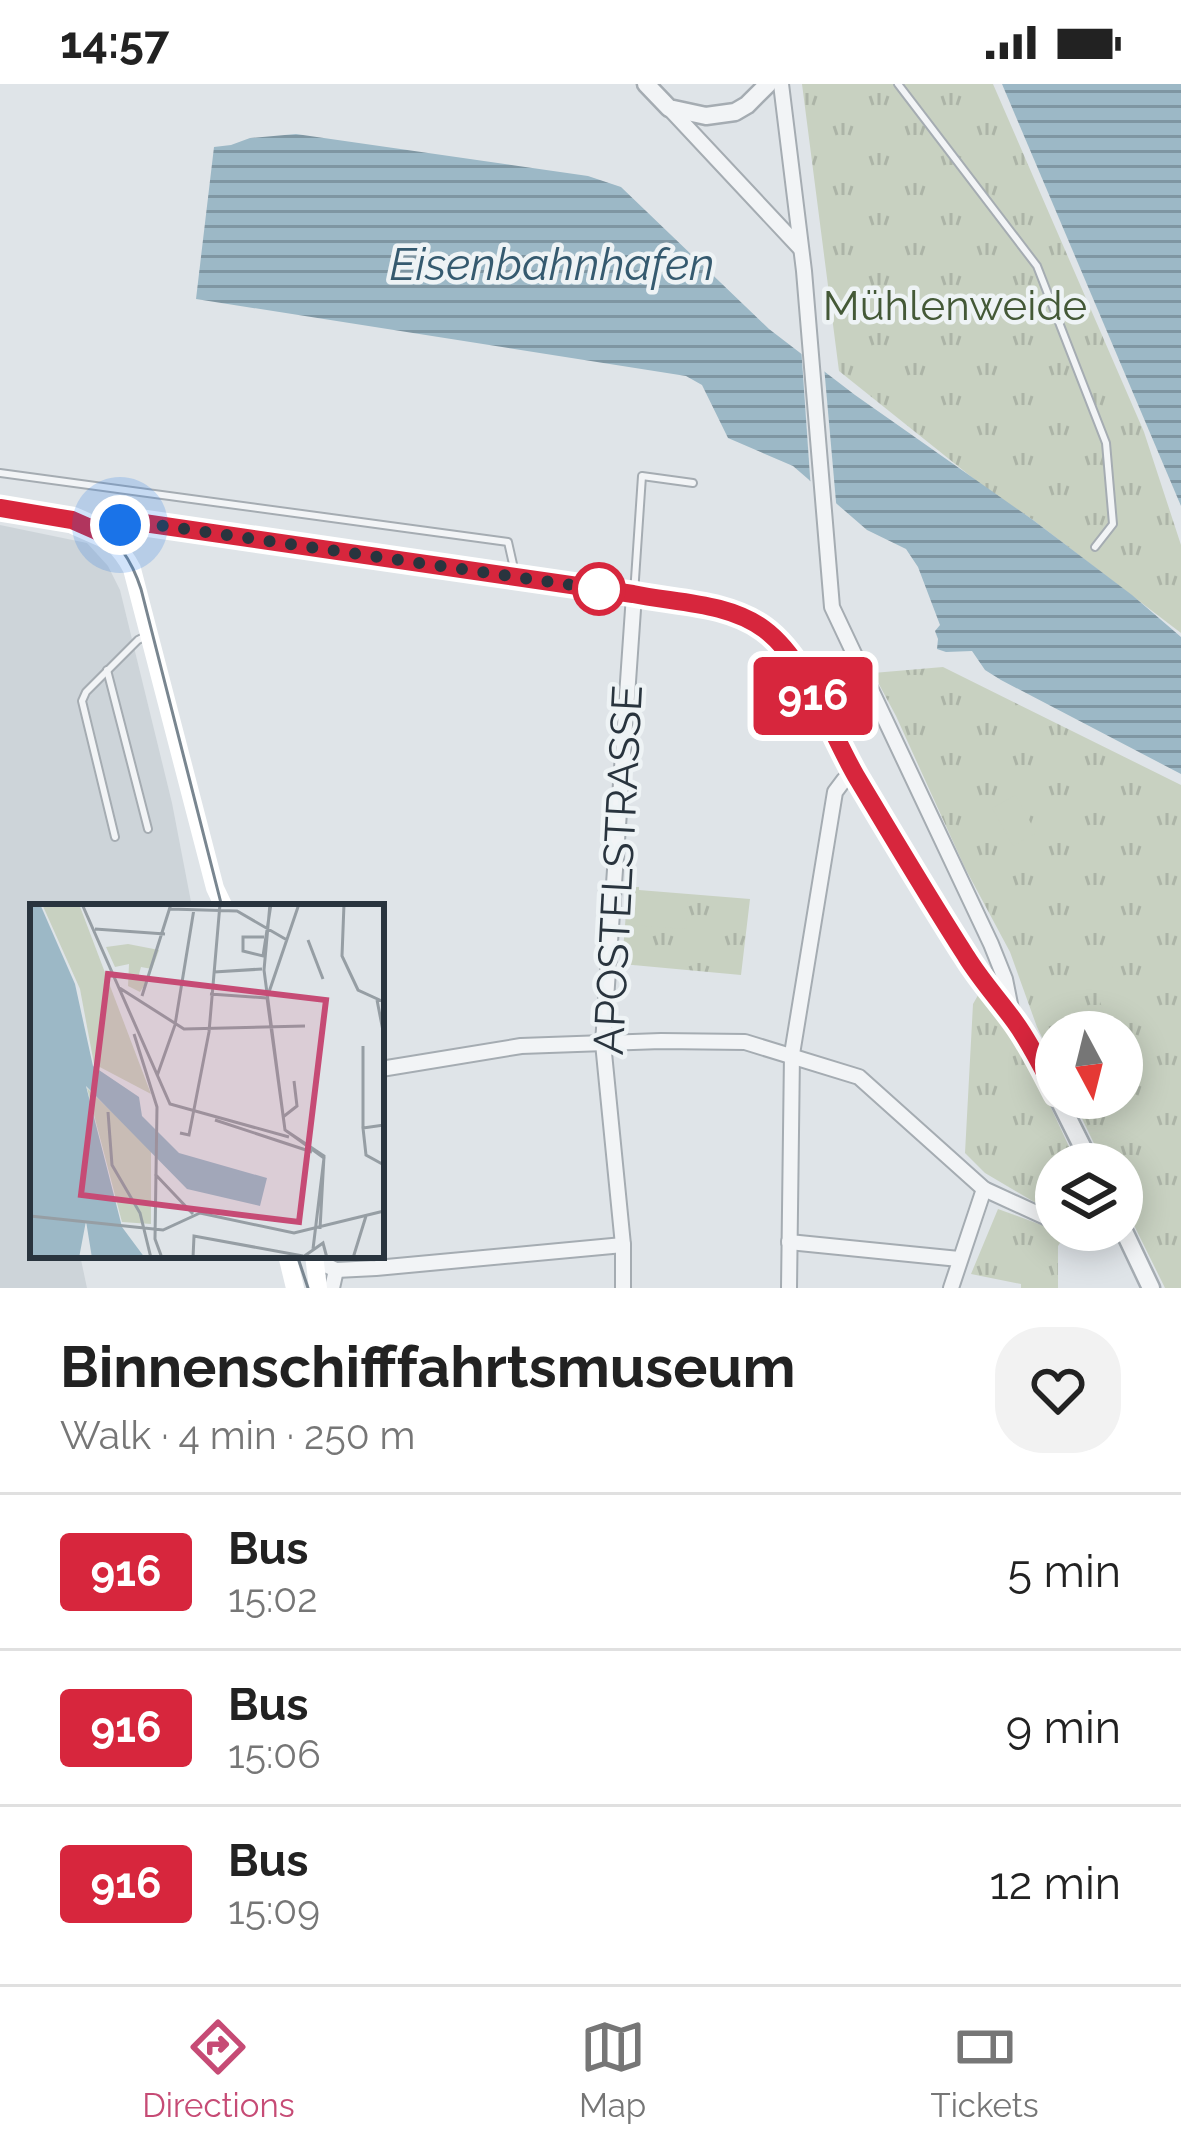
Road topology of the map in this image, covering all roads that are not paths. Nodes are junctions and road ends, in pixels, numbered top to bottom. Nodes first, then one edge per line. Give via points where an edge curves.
1 (646, 84) edge
2 (768, 84) edge
3 (781, 84) edge
4 (898, 84) edge
5 (669, 108) junction
6 (800, 248) junction
7 (0, 473) edge
8 (693, 483) dead end
9 (0, 508) edge
10 (106, 535) junction
11 (1095, 547) dead end
12 (516, 576) junction
13 (634, 595) junction
14 (150, 635) junction
15 (107, 670) junction
16 (855, 773) junction
17 (148, 829) dead end
18 (115, 837) dead end
19 (214, 897) edge
20 (991, 944) junction
21 (968, 959) junction
22 (1013, 1019) junction
23 (603, 1043) junction
24 (792, 1054) junction
25 (1035, 1054) edge
26 (384, 1069) edge
27 (984, 1189) junction
28 (1035, 1212) edge
29 (789, 1242) junction
30 (623, 1245) junction
31 (1133, 1251) edge
32 (288, 1258) edge
33 (314, 1258) edge
34 (959, 1259) junction
35 (336, 1270) junction
36 (296, 1288) edge
37 (318, 1288) edge
38 (332, 1288) edge
39 (623, 1288) edge
40 (789, 1288) edge
41 (951, 1288) edge
42 (1151, 1288) edge

1 - 5 street
2 - 5 street via 721,116
3 - 6 street
4 - 11 lane via 1037,266 1106,443 1113,524
5 - 6 street
6 - 20 street via 832,607
7 - 12 lane via 508,542
8 - 13 lane via 642,476
9 - 10 main road via 72,520
10 - 12 street via 137,522
10 - 14 main road via 132,569
12 - 13 street
13 - 16 street via 731,612 767,631 800,671
13 - 23 street, APOSTELSTRASSE
14 - 15 lane
14 - 19 main road
15 - 17 lane
15 - 18 lane via 82,701
16 - 21 street
16 - 24 street via 835,792
20 - 21 street
20 - 22 street
21 - 22 street
22 - 25 street
23 - 24 street via 738,1041
23 - 26 street via 521,1046
23 - 30 street, APOSTELSTRASSE
24 - 27 street via 859,1077
24 - 29 street
27 - 28 street
27 - 34 street
29 - 34 street
29 - 40 street
30 - 35 street
30 - 39 street, APOSTELSTRASSE
31 - 42 street
32 - 36 main road
33 - 35 street
33 - 37 main road
34 - 41 street
35 - 38 street

